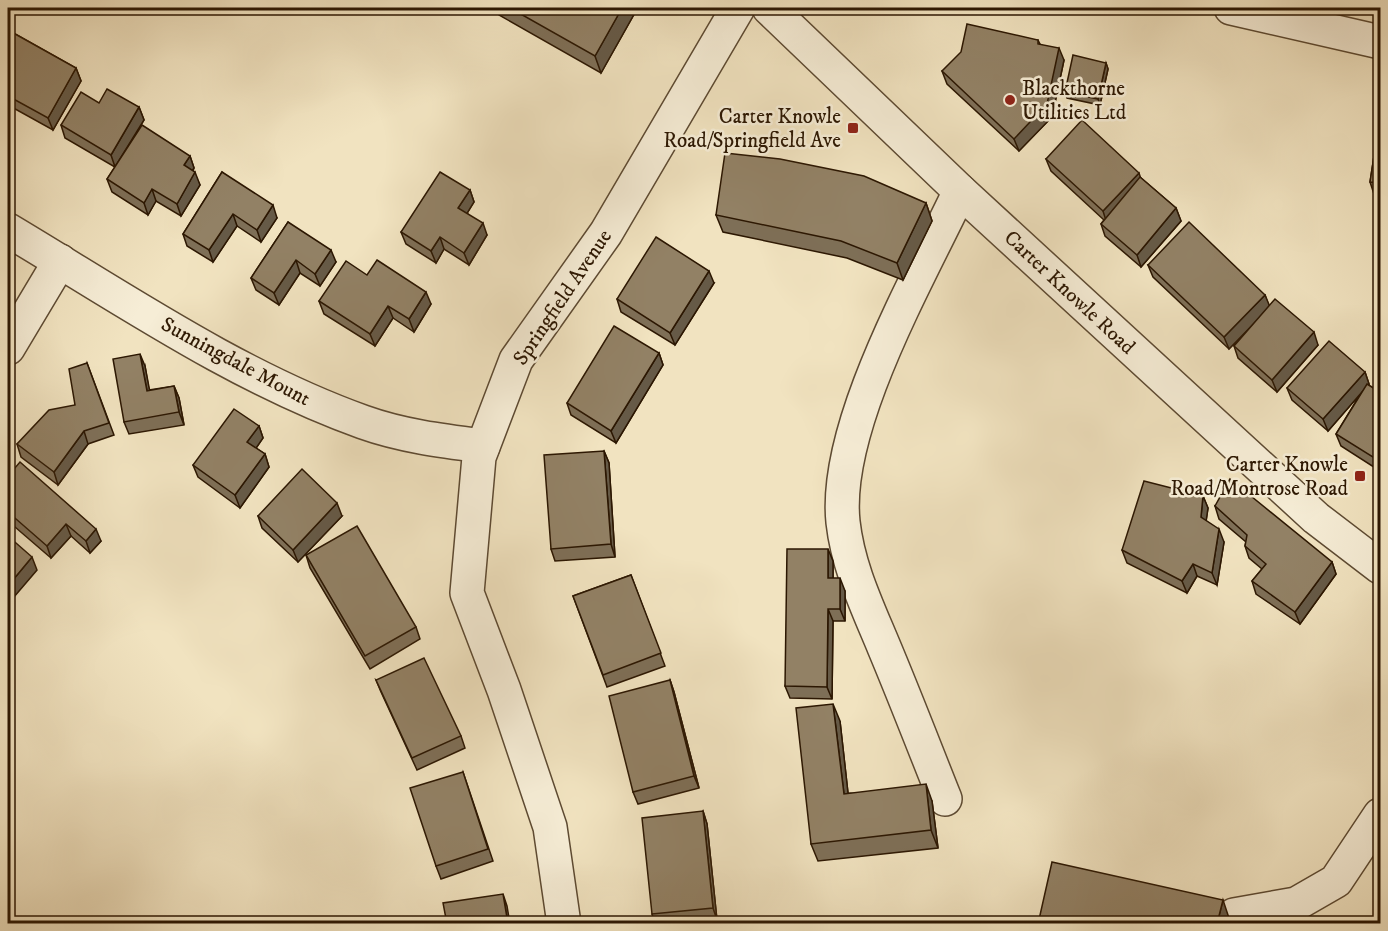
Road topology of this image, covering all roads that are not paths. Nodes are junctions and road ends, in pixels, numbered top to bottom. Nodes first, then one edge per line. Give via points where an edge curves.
1 (738, 8) edge
2 (769, 8) edge
3 (1231, 8) edge
4 (1380, 42) edge
5 (960, 191) junction
6 (8, 230) edge
7 (60, 261) junction
8 (8, 348) edge
9 (483, 446) junction
10 (1380, 567) edge
11 (945, 799) dead end
12 (1380, 815) edge
13 (1234, 915) dead end
14 (564, 924) edge

1 - 9 street, Springfield Avenue via 606,233 516,360
2 - 5 street, Carter Knowle Road
3 - 4 street
5 - 10 street, Carter Knowle Road via 1316,518
5 - 11 street via 864,399 843,488 843,521 862,600
6 - 7 street, Sunningdale Mount
7 - 8 street
7 - 9 street, Sunningdale Mount via 206,348 306,399 375,425 435,441
9 - 14 street, Springfield Avenue via 467,593 550,827
12 - 13 street via 1336,881 1296,904

